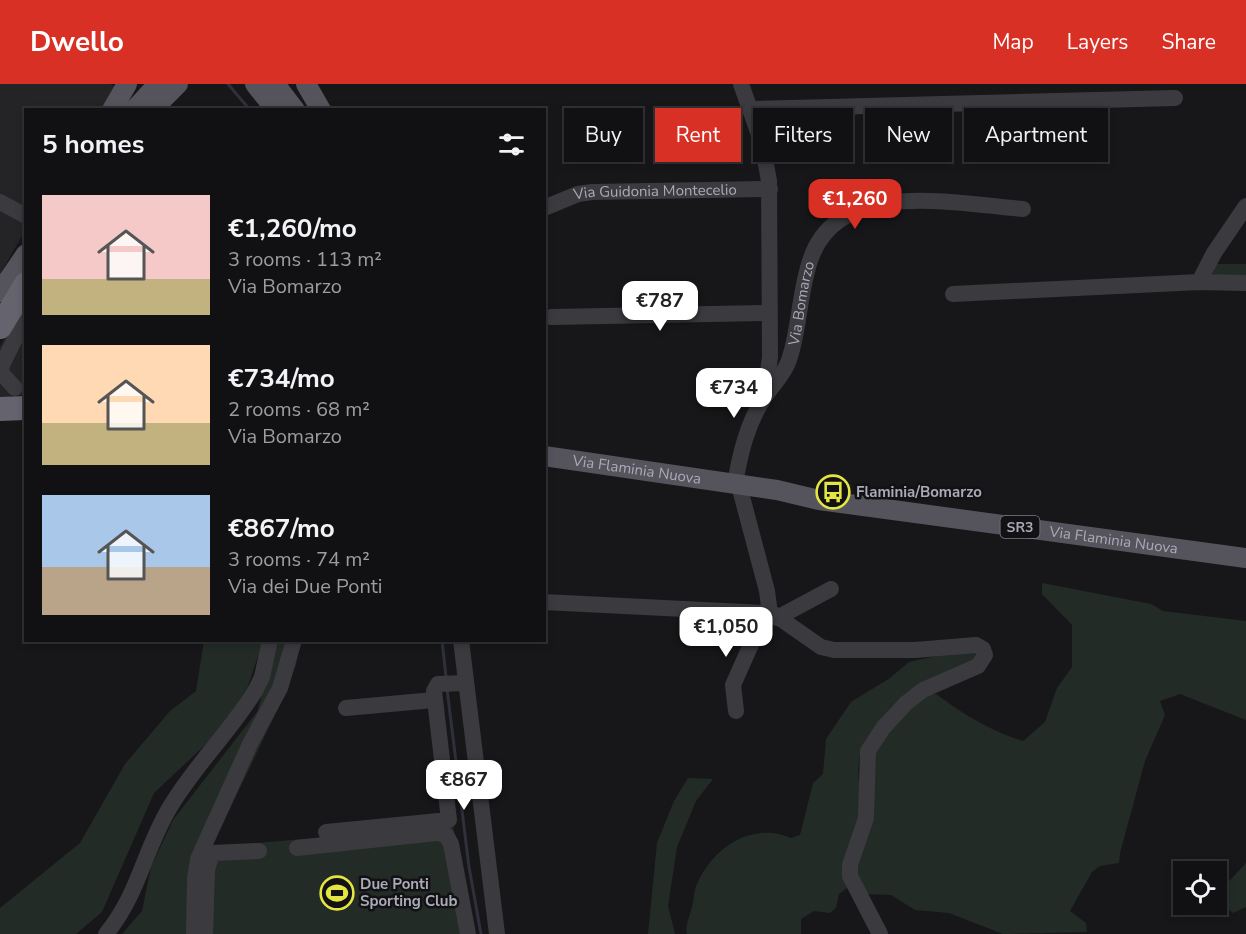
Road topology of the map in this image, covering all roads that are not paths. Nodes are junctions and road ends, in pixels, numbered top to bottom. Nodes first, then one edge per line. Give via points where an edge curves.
1 (158, 84) edge
2 (178, 84) edge
3 (255, 84) edge
4 (275, 84) edge
5 (283, 84) edge
6 (306, 84) edge
7 (312, 84) edge
8 (741, 84) edge
9 (123, 85) edge
10 (1175, 98) dead end
11 (113, 108) edge
12 (136, 108) edge
13 (154, 108) edge
14 (274, 108) edge
15 (293, 108) edge
16 (320, 108) edge
17 (751, 109) junction
18 (770, 189) junction
19 (0, 202) edge
20 (1246, 206) edge
21 (546, 207) edge
22 (1023, 209) dead end
23 (24, 215) edge
24 (24, 257) edge
25 (1199, 282) junction
26 (1246, 283) edge
27 (24, 287) edge
28 (0, 292) edge
29 (953, 294) dead end
30 (770, 313) junction
31 (550, 316) dead end
32 (24, 321) edge
33 (0, 327) edge
34 (17, 393) edge
35 (764, 398) junction
36 (0, 409) edge
37 (24, 418) edge
38 (0, 419) edge
39 (546, 456) edge
40 (546, 465) edge
41 (738, 488) junction
42 (1246, 558) edge
43 (831, 589) dead end
44 (546, 602) edge
45 (770, 614) junction
46 (270, 642) edge
47 (293, 642) edge
48 (460, 642) edge
49 (448, 687) junction
50 (345, 708) dead end
51 (736, 711) dead end
52 (326, 832) dead end
53 (297, 848) dead end
54 (259, 850) dead end
55 (106, 934) edge
56 (194, 934) edge
57 (205, 934) edge
58 (468, 934) edge
59 (497, 934) edge
60 (880, 934) edge

1 - 12 main road
2 - 13 main road
3 - 14 main road
4 - 15 main road
5 - 6 main road
6 - 7 street
6 - 16 main road
8 - 17 street, Via Bomarzo
9 - 11 main road
10 - 17 street
17 - 18 street, Via Bomarzo via 764,150
18 - 21 street, Via Guidonia Montecelio via 592,192
18 - 30 street, Via Bomarzo
19 - 23 street
20 - 25 street
22 - 35 street, Via Bomarzo via 884,203 838,220 827,229 814,251 790,358
24 - 28 main road
25 - 26 street
25 - 29 street
27 - 33 highway
30 - 31 street
30 - 35 street, Via Bomarzo via 770,364
32 - 34 street via 1,367
34 - 36 highway
35 - 41 street, Via Bomarzo via 743,442
37 - 38 main road
39 - 41 main road, Via Flaminia Nuova / SR3
40 - 41 main road, Via Flaminia Nuova / SR3
41 - 42 main road, Via Flaminia Nuova / SR3 via 785,498 802,497
41 - 45 street, Via Bomarzo
43 - 45 street
44 - 45 street
45 - 51 street via 733,685
45 - 60 street via 821,647 834,650 976,645 983,649 985,655 978,666 922,690 906,703 868,750 866,818 850,876
46 - 55 street via 255,691 170,807 130,900
47 - 56 street via 280,688 198,859
48 - 49 street
49 - 50 street
49 - 52 street via 449,820
49 - 59 street
53 - 58 street via 446,835
54 - 57 street via 212,853 207,870

